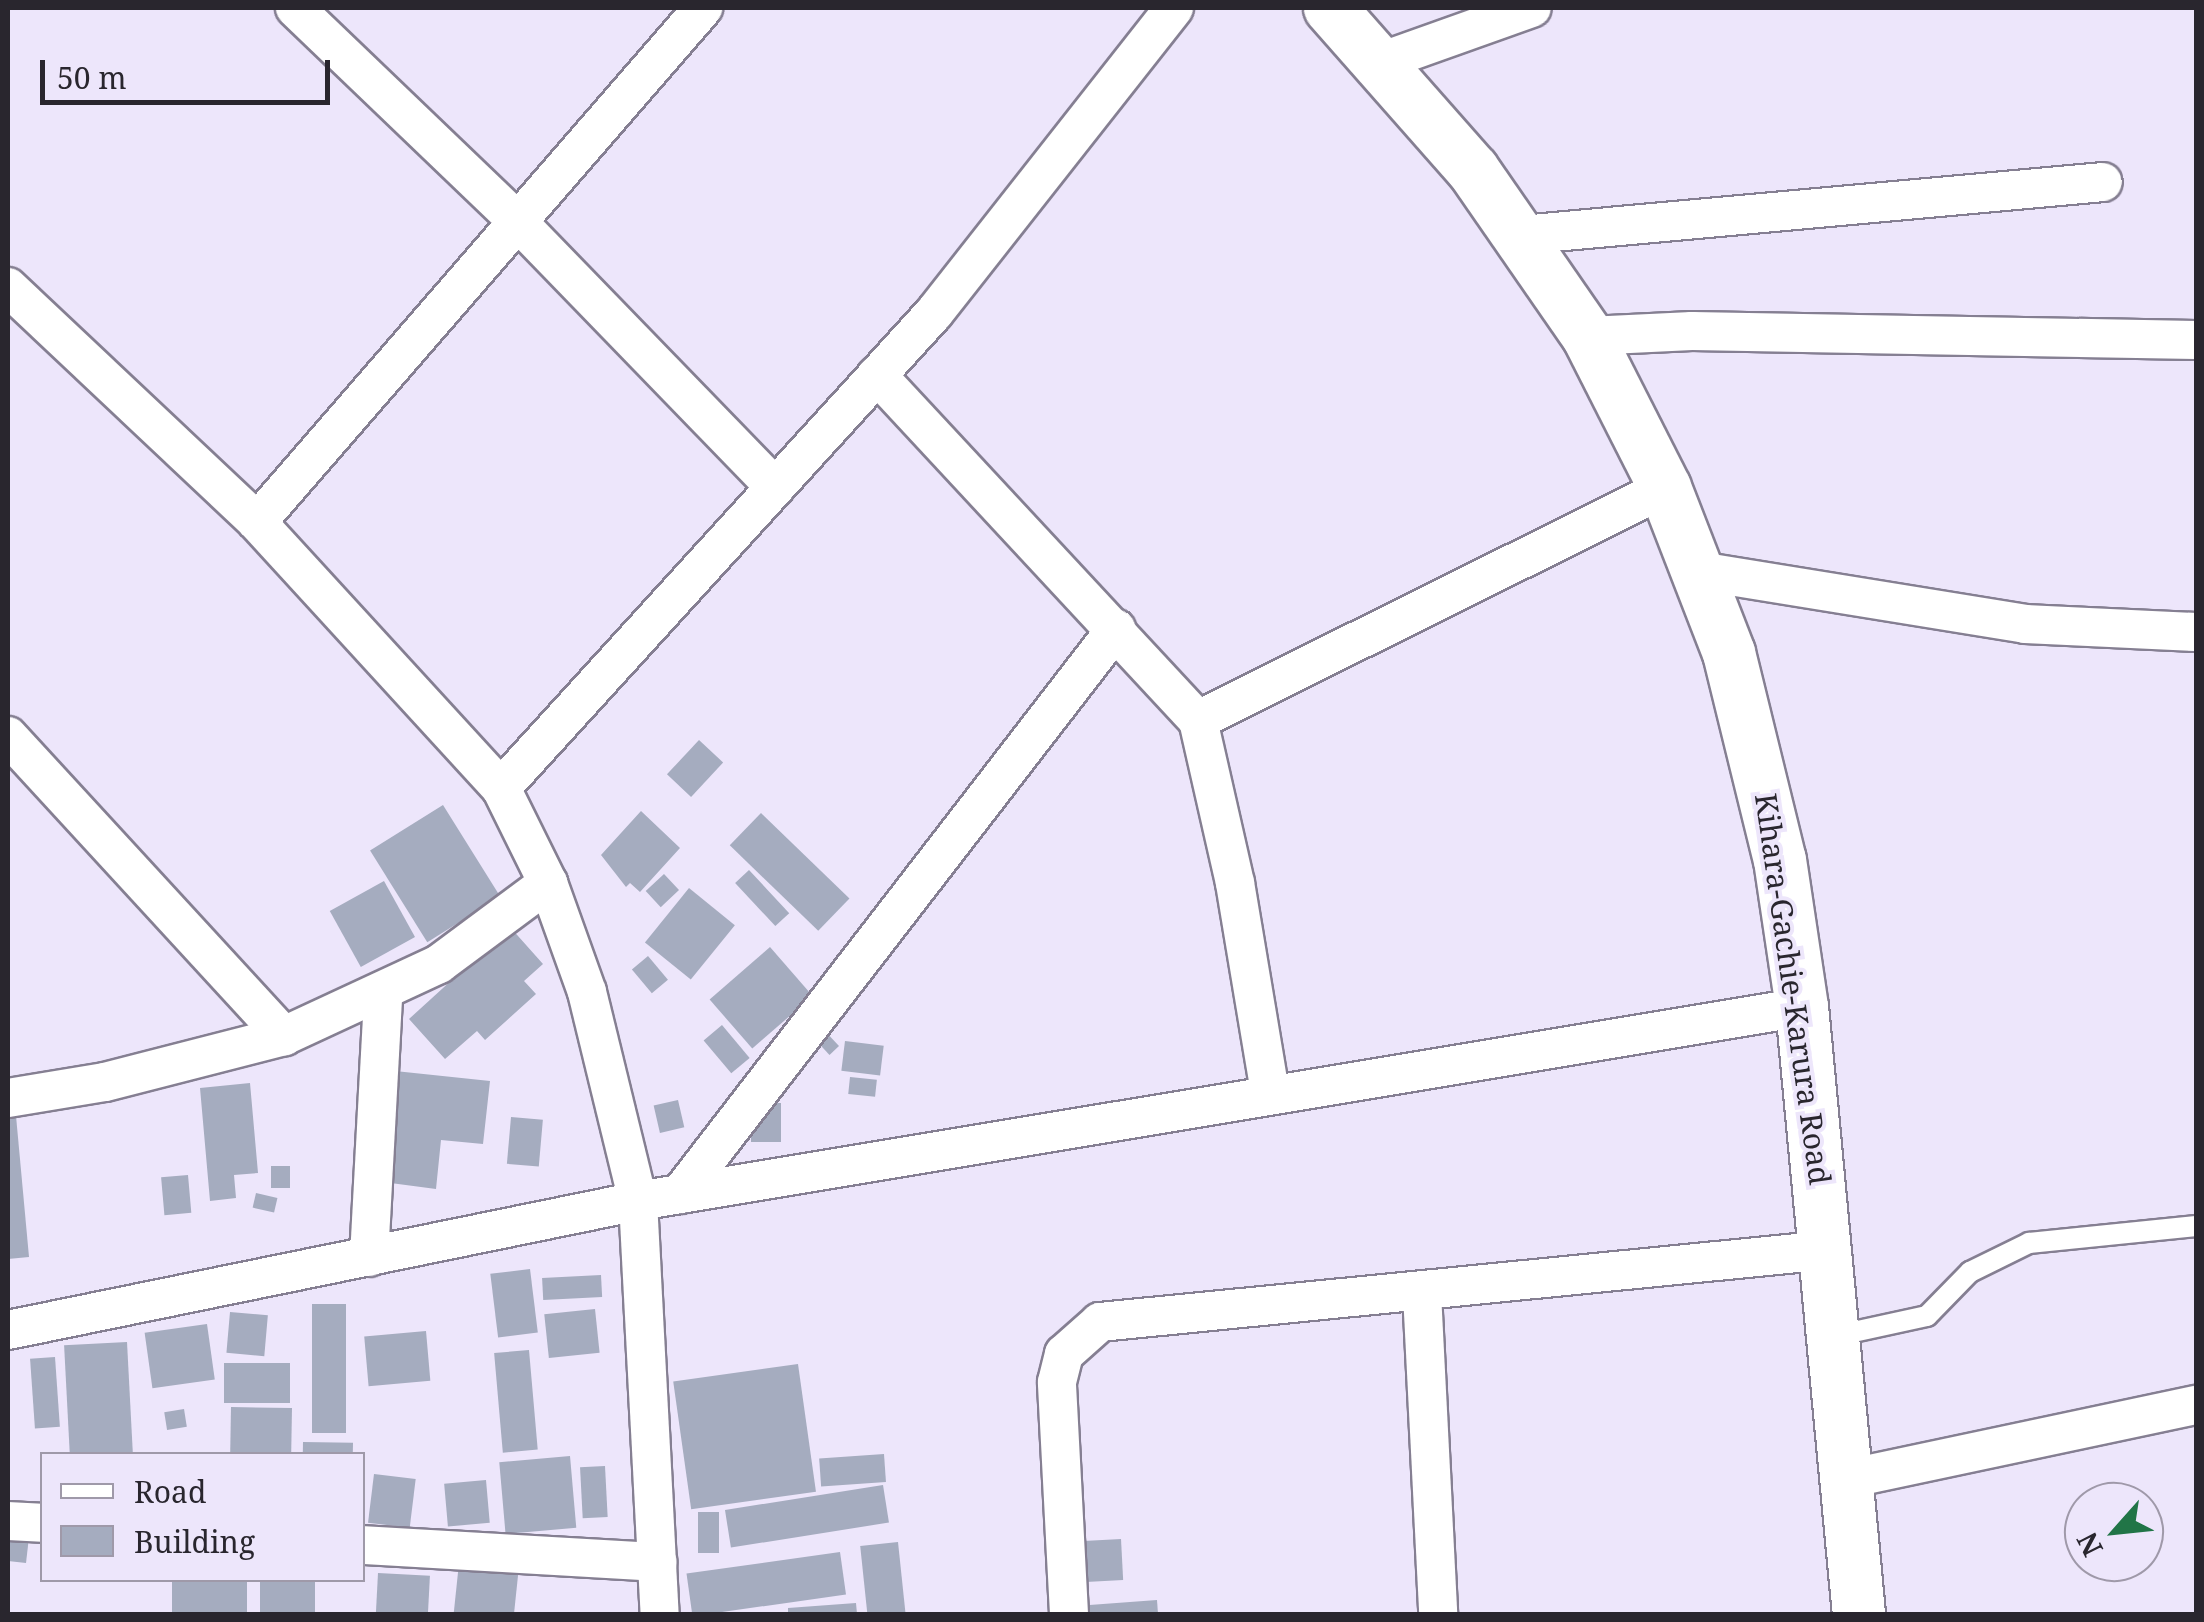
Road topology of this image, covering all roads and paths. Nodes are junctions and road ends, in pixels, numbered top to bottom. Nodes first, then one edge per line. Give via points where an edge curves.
1 (296, 8) edge
2 (703, 8) edge
3 (1174, 8) edge
4 (1330, 8) edge
5 (1532, 8) edge
6 (1380, 62) junction
7 (2103, 182) dead end
8 (517, 221) junction
9 (1521, 236) junction
10 (8, 287) edge
11 (1588, 336) junction
12 (2196, 340) edge
13 (877, 375) junction
14 (775, 487) junction
15 (1666, 488) junction
16 (257, 522) junction
17 (1699, 571) junction
18 (1116, 629) junction
19 (2196, 632) edge
20 (1198, 720) junction
21 (8, 736) edge
22 (501, 788) junction
23 (548, 883) junction
24 (382, 996) junction
25 (1802, 1006) junction
26 (284, 1036) junction
27 (1270, 1094) junction
28 (8, 1098) edge
29 (680, 1194) junction
30 (638, 1201) junction
31 (2196, 1226) edge
32 (1828, 1250) junction
33 (369, 1256) junction
34 (1422, 1293) junction
35 (8, 1330) edge
36 (1835, 1336) junction
37 (2196, 1406) edge
38 (1847, 1479) junction
39 (8, 1521) edge
40 (40, 1524) edge
41 (365, 1545) edge
42 (658, 1562) junction
43 (660, 1614) edge
44 (1068, 1614) edge
45 (1438, 1614) edge
46 (1859, 1614) edge

1 - 8 street
2 - 8 street
3 - 13 street via 934,313
4 - 6 street, Kihara-Gachie-Karura Road
5 - 6 street
6 - 9 street, Kihara-Gachie-Karura Road
7 - 9 street
8 - 14 street
8 - 16 street
9 - 11 street, Kihara-Gachie-Karura Road
10 - 16 street
11 - 12 street via 1712,331
11 - 15 street, Kihara-Gachie-Karura Road
13 - 14 street
13 - 18 street
14 - 22 street
15 - 17 street, Kihara-Gachie-Karura Road
15 - 20 street
16 - 22 street
17 - 19 street via 2024,624
17 - 25 street, Kihara-Gachie-Karura Road via 1758,754
18 - 20 street
18 - 29 street
20 - 27 street via 1235,884
21 - 26 street
22 - 23 street
23 - 24 street via 439,964
23 - 30 street via 587,992
24 - 26 street
24 - 33 street
25 - 27 street
25 - 32 street, Kihara-Gachie-Karura Road
26 - 28 street via 105,1082
27 - 29 street
29 - 30 street
30 - 33 street
30 - 42 street
31 - 36 lane via 2029,1243 1970,1272 1927,1316
32 - 34 street
32 - 36 street, Kihara-Gachie-Karura Road
33 - 35 street
34 - 44 street via 1100,1322 1076,1339 1057,1382
34 - 45 street
36 - 38 street, Kihara-Gachie-Karura Road
37 - 38 street
38 - 46 street, Kihara-Gachie-Karura Road
39 - 40 street
41 - 42 street
42 - 43 street

